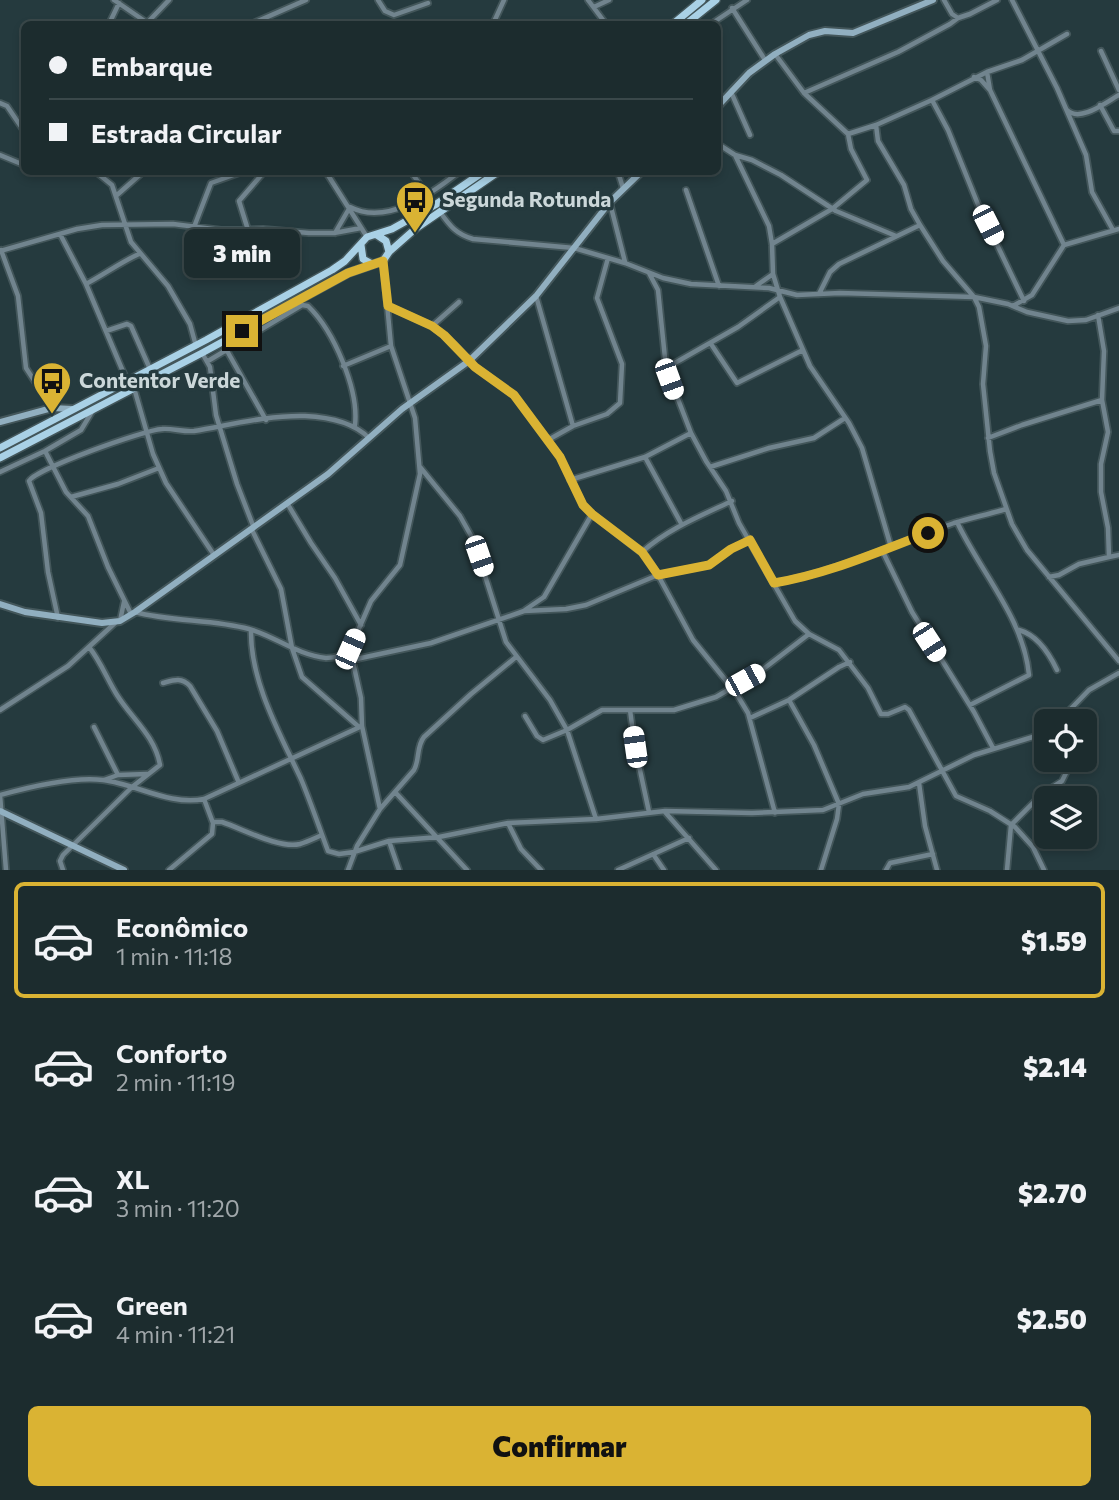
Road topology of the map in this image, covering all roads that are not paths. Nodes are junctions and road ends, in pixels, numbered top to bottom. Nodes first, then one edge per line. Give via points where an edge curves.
1 (169, 0) edge
2 (306, 0) edge
3 (378, 0) edge
4 (503, 0) edge
5 (588, 0) edge
6 (609, 0) edge
7 (702, 0) edge
8 (716, 0) edge
9 (747, 0) edge
10 (933, 0) edge
11 (944, 0) edge
12 (997, 0) edge
13 (1012, 0) edge
14 (117, 2) edge
15 (428, 3) dead end
16 (594, 7) junction
17 (732, 8) junction
18 (958, 18) junction
19 (110, 21) edge
20 (144, 21) edge
21 (151, 21) edge
22 (258, 21) edge
23 (494, 21) edge
24 (604, 21) edge
25 (677, 21) edge
26 (691, 21) edge
27 (715, 21) edge
28 (1068, 34) dead end
29 (1037, 50) junction
30 (1101, 51) dead end
31 (775, 54) junction
32 (765, 60) junction
33 (987, 72) junction
34 (973, 77) junction
35 (1119, 89) edge
36 (730, 90) junction
37 (990, 90) junction
38 (804, 93) junction
39 (1119, 95) edge
40 (932, 100) junction
41 (721, 102) edge
42 (0, 103) edge
43 (1100, 105) junction
44 (1065, 108) junction
45 (876, 125) junction
46 (21, 127) edge
47 (1119, 131) edge
48 (848, 134) junction
49 (750, 135) dead end
50 (721, 146) edge
51 (0, 155) edge
52 (736, 155) junction
53 (21, 164) edge
54 (100, 175) edge
55 (140, 175) edge
56 (232, 175) edge
57 (261, 175) edge
58 (328, 175) edge
59 (413, 175) edge
60 (455, 175) edge
61 (479, 175) edge
62 (494, 175) edge
63 (619, 175) edge
64 (638, 175) edge
65 (623, 188) junction
66 (685, 190) dead end
67 (427, 194) junction
68 (117, 195) junction
69 (610, 202) junction
70 (435, 205) junction
71 (350, 207) junction
72 (832, 209) junction
73 (440, 212) junction
74 (123, 225) junction
75 (920, 225) junction
76 (194, 227) junction
77 (361, 228) junction
78 (1116, 229) edge
79 (248, 230) junction
80 (334, 233) junction
81 (60, 234) junction
82 (377, 235) junction
83 (895, 236) junction
84 (367, 237) junction
85 (772, 244) junction
86 (360, 245) junction
87 (1064, 245) junction
88 (574, 247) junction
89 (1, 250) edge
90 (389, 252) junction
91 (139, 254) junction
92 (608, 258) junction
93 (383, 261) junction
94 (625, 263) junction
95 (372, 264) junction
96 (649, 273) junction
97 (773, 274) junction
98 (663, 278) junction
99 (86, 284) junction
100 (719, 286) junction
101 (755, 287) junction
102 (658, 290) junction
103 (780, 294) junction
104 (819, 294) junction
105 (536, 296) junction
106 (974, 297) junction
107 (1024, 301) junction
108 (459, 302) dead end
109 (388, 306) junction
110 (1013, 306) junction
111 (1119, 308) edge
112 (1098, 315) junction
113 (432, 326) junction
114 (106, 331) junction
115 (193, 333) junction
116 (206, 340) junction
117 (711, 344) junction
118 (196, 346) junction
119 (391, 346) junction
120 (226, 349) junction
121 (803, 351) junction
122 (202, 352) junction
123 (664, 358) junction
124 (208, 361) junction
125 (469, 361) junction
126 (675, 362) junction
127 (343, 366) junction
128 (666, 368) junction
129 (150, 369) junction
130 (127, 381) junction
131 (134, 388) junction
132 (1102, 400) junction
133 (411, 402) junction
134 (52, 408) junction
135 (94, 408) junction
136 (73, 410) junction
137 (845, 418) junction
138 (266, 419) junction
139 (0, 422) edge
140 (219, 425) junction
141 (355, 425) junction
142 (573, 426) junction
143 (148, 431) junction
144 (691, 433) junction
145 (369, 438) junction
146 (988, 438) junction
147 (548, 440) junction
148 (0, 448) edge
149 (45, 451) junction
150 (645, 457) junction
151 (0, 458) edge
152 (52, 466) junction
153 (420, 466) junction
154 (710, 467) junction
155 (159, 468) junction
156 (0, 472) edge
157 (570, 480) junction
158 (71, 497) junction
159 (732, 501) junction
160 (287, 503) junction
161 (1006, 509) junction
162 (592, 514) junction
163 (957, 522) junction
164 (682, 524) junction
165 (253, 529) junction
166 (750, 540) junction
167 (891, 547) junction
168 (882, 550) junction
169 (642, 552) junction
170 (214, 555) junction
171 (1119, 555) edge
172 (1109, 557) junction
173 (658, 575) junction
174 (1048, 577) junction
175 (774, 583) junction
176 (124, 601) junction
177 (0, 604) edge
178 (524, 611) junction
179 (133, 613) junction
180 (58, 618) junction
181 (497, 619) junction
182 (118, 622) junction
183 (361, 626) junction
184 (1018, 629) junction
185 (251, 630) junction
186 (809, 634) junction
187 (89, 647) junction
188 (292, 648) junction
189 (350, 649) junction
190 (340, 657) junction
191 (516, 657) junction
192 (353, 660) junction
193 (1119, 660) edge
194 (850, 662) junction
195 (1057, 670) dead end
196 (1119, 673) edge
197 (163, 683) dead end
198 (732, 688) junction
199 (789, 700) junction
200 (970, 705) junction
201 (1069, 709) edge
202 (0, 710) edge
203 (630, 710) junction
204 (525, 716) dead end
205 (750, 718) junction
206 (94, 727) dead end
207 (361, 727) junction
208 (567, 730) junction
209 (1034, 737) edge
210 (993, 748) junction
211 (291, 761) junction
212 (943, 772) junction
213 (1066, 772) edge
214 (148, 774) junction
215 (118, 775) junction
216 (103, 780) junction
217 (240, 783) junction
218 (919, 783) junction
219 (132, 787) junction
220 (395, 792) junction
221 (0, 794) edge
222 (204, 799) junction
223 (839, 803) junction
224 (380, 809) junction
225 (1, 811) edge
226 (665, 811) junction
227 (649, 812) junction
228 (775, 813) junction
229 (596, 820) junction
230 (213, 822) junction
231 (508, 823) junction
232 (1011, 825) junction
233 (322, 835) junction
234 (439, 837) junction
235 (688, 838) junction
236 (389, 841) junction
237 (72, 847) junction
238 (354, 852) junction
239 (653, 854) junction
240 (933, 854) junction
241 (6, 870) edge
242 (63, 870) edge
243 (124, 870) edge
244 (169, 870) edge
245 (348, 870) edge
246 (399, 870) edge
247 (467, 870) edge
248 (541, 870) edge
249 (618, 870) edge
250 (664, 870) edge
251 (716, 870) edge
252 (821, 870) edge
253 (886, 870) edge
254 (937, 870) edge
255 (1007, 870) edge
256 (1044, 870) edge

1 - 21 street
2 - 22 street
3 - 15 street via 394,15
4 - 23 street
5 - 16 street
6 - 16 street
7 - 25 main road
8 - 26 main road
9 - 17 street
10 - 31 street via 853,33 809,35
11 - 18 street
12 - 18 street
13 - 29 street
14 - 19 street
14 - 20 street
16 - 24 street
17 - 27 street
17 - 32 street
18 - 38 street via 898,52
28 - 29 street
29 - 33 street
29 - 44 street
30 - 35 street
31 - 32 street
31 - 38 street
32 - 36 street
33 - 34 street
33 - 37 street
34 - 37 street
34 - 40 street
36 - 41 street
36 - 49 street
37 - 87 street
38 - 48 street
39 - 43 street
40 - 45 street
40 - 107 street
42 - 46 street
43 - 44 street via 1081,115
43 - 47 street via 1114,131
44 - 78 street via 1086,155 1092,192
45 - 48 street
45 - 75 street via 878,141 904,185
48 - 72 street via 867,180
50 - 52 street
51 - 53 street
52 - 72 street via 781,175
52 - 85 street via 769,226
54 - 68 street
55 - 68 street
56 - 76 street via 211,183
57 - 79 street via 239,201
58 - 71 street
59 - 67 street
60 - 67 street
61 - 70 main road
62 - 73 main road
63 - 65 street
64 - 65 street
65 - 69 street
66 - 100 street
67 - 70 street
67 - 71 street via 387,212
68 - 74 street
69 - 88 street
69 - 94 street
70 - 82 main road
71 - 77 street
71 - 80 street
72 - 83 street
72 - 85 street
73 - 88 street via 461,236
73 - 90 main road
74 - 76 street
74 - 81 street via 89,226
74 - 91 street
75 - 83 street
75 - 106 street
76 - 79 street
77 - 80 street
77 - 84 street
78 - 87 street
79 - 80 street
81 - 89 street
81 - 99 street
82 - 84 main road
82 - 90 main road via 387,241
83 - 104 street via 839,264
84 - 86 main road
85 - 97 street
86 - 95 main road via 361,255
86 - 116 main road via 332,270
87 - 107 street
88 - 92 street
88 - 105 street
89 - 134 street via 18,296 26,368
90 - 93 main road
91 - 99 street
91 - 115 street via 168,286
92 - 94 street
92 - 142 street via 597,298 622,364 621,398 607,414
93 - 95 main road
93 - 109 street
94 - 96 street
95 - 122 main road
96 - 98 street
96 - 102 street
97 - 101 street
97 - 103 street
98 - 100 street
98 - 102 street
99 - 114 street
100 - 101 street
101 - 103 street
102 - 123 street
103 - 104 street
103 - 117 street
103 - 121 street
104 - 106 street
105 - 125 street
105 - 142 street
106 - 110 street
106 - 146 street via 986,346 983,384
107 - 110 street
108 - 113 street
109 - 113 street
109 - 119 street
110 - 112 street via 1069,321
111 - 112 street
112 - 132 street via 1104,351
113 - 125 street
114 - 129 street via 131,326
114 - 130 street
115 - 116 street
115 - 118 street
116 - 118 main road
117 - 121 street via 737,383
117 - 126 street
118 - 129 main road
119 - 127 street
119 - 133 street
120 - 124 street
120 - 127 street via 305,305 328,331
120 - 138 street
121 - 137 street
122 - 124 street
122 - 131 main road
123 - 126 street
123 - 128 street
124 - 140 street
125 - 133 street
125 - 147 street via 514,395
126 - 128 street
127 - 141 street via 355,402
128 - 144 street
129 - 130 main road
130 - 136 main road
131 - 135 main road
131 - 143 street
132 - 146 street
132 - 172 street via 1108,432 1101,492
133 - 145 street
133 - 153 street
134 - 136 street
134 - 139 street
135 - 149 street via 81,430
135 - 151 main road
136 - 148 main road
137 - 154 street via 814,438
137 - 167 street via 862,448
138 - 140 street
138 - 141 street via 306,416
140 - 143 street via 193,431
140 - 165 street
141 - 145 street
142 - 147 street
143 - 152 street
143 - 155 street
144 - 150 street
144 - 154 street
145 - 160 street
146 - 161 street
147 - 157 street
149 - 152 street
149 - 156 street
150 - 157 street
150 - 164 street
152 - 158 street
152 - 180 street via 29,481 41,513
153 - 181 street via 474,541
153 - 183 street via 400,565 371,601
154 - 159 street
155 - 158 street
155 - 170 street
157 - 162 street
158 - 176 street via 88,516
159 - 164 street
159 - 166 street
160 - 165 street
160 - 183 street
161 - 163 street
161 - 174 street
162 - 169 street
162 - 178 street via 544,597
163 - 167 street
163 - 184 street
164 - 169 street
165 - 170 street
165 - 188 street via 281,589
166 - 173 street via 709,565
166 - 175 street
167 - 168 street
168 - 175 street via 813,575
168 - 200 street via 918,622
169 - 173 street
170 - 179 street
171 - 172 street
172 - 174 street
173 - 178 street via 586,605
173 - 198 street via 693,640
174 - 193 street
175 - 186 street via 795,621
176 - 179 street
176 - 182 street
177 - 180 street
178 - 181 street
179 - 182 street
179 - 185 street
180 - 182 street
181 - 191 street
181 - 192 street via 431,643
182 - 187 street
183 - 189 street
184 - 195 street via 1032,635
184 - 200 street via 1029,675
185 - 188 street
185 - 211 street via 257,670
186 - 194 street via 839,650
186 - 198 street
187 - 202 street
187 - 214 street via 152,743 160,765
188 - 190 street via 326,658
188 - 207 street via 302,677
189 - 190 street
189 - 192 street
190 - 192 street
191 - 208 street
191 - 220 street via 424,737 419,743 418,764
192 - 207 street
194 - 199 street
194 - 212 street via 881,714 905,707 909,710
196 - 201 street via 1088,690
197 - 217 street via 178,679 190,685
198 - 203 street via 680,709
198 - 205 street
199 - 205 street
199 - 223 street
200 - 210 street
203 - 208 street via 602,710
203 - 227 street
204 - 208 street via 540,739
205 - 228 street
206 - 215 street
207 - 211 street
207 - 224 street
208 - 229 street
209 - 210 street
210 - 212 street
211 - 217 street
211 - 233 street
212 - 218 street
212 - 232 street via 956,796
213 - 232 street
214 - 215 street
214 - 219 street
215 - 216 street
216 - 219 street
216 - 221 street
217 - 222 street
218 - 223 street
218 - 240 street
219 - 222 street via 181,800
219 - 237 street
220 - 224 street
220 - 234 street
221 - 225 street
222 - 230 street
223 - 228 street via 823,810
223 - 252 street
224 - 238 street
225 - 237 street
225 - 241 street
226 - 227 street
226 - 228 street
226 - 235 street
227 - 229 street
229 - 231 street
230 - 233 street via 292,844
230 - 244 street via 212,834
231 - 234 street
231 - 248 street via 521,849
232 - 255 street
232 - 256 street via 1022,833
233 - 238 street via 328,851
234 - 236 street
234 - 247 street
235 - 239 street
235 - 251 street
236 - 238 street
236 - 246 street
237 - 242 street via 60,861
237 - 243 street
238 - 245 street
239 - 249 street
239 - 250 street
240 - 253 street via 890,863
240 - 254 street

